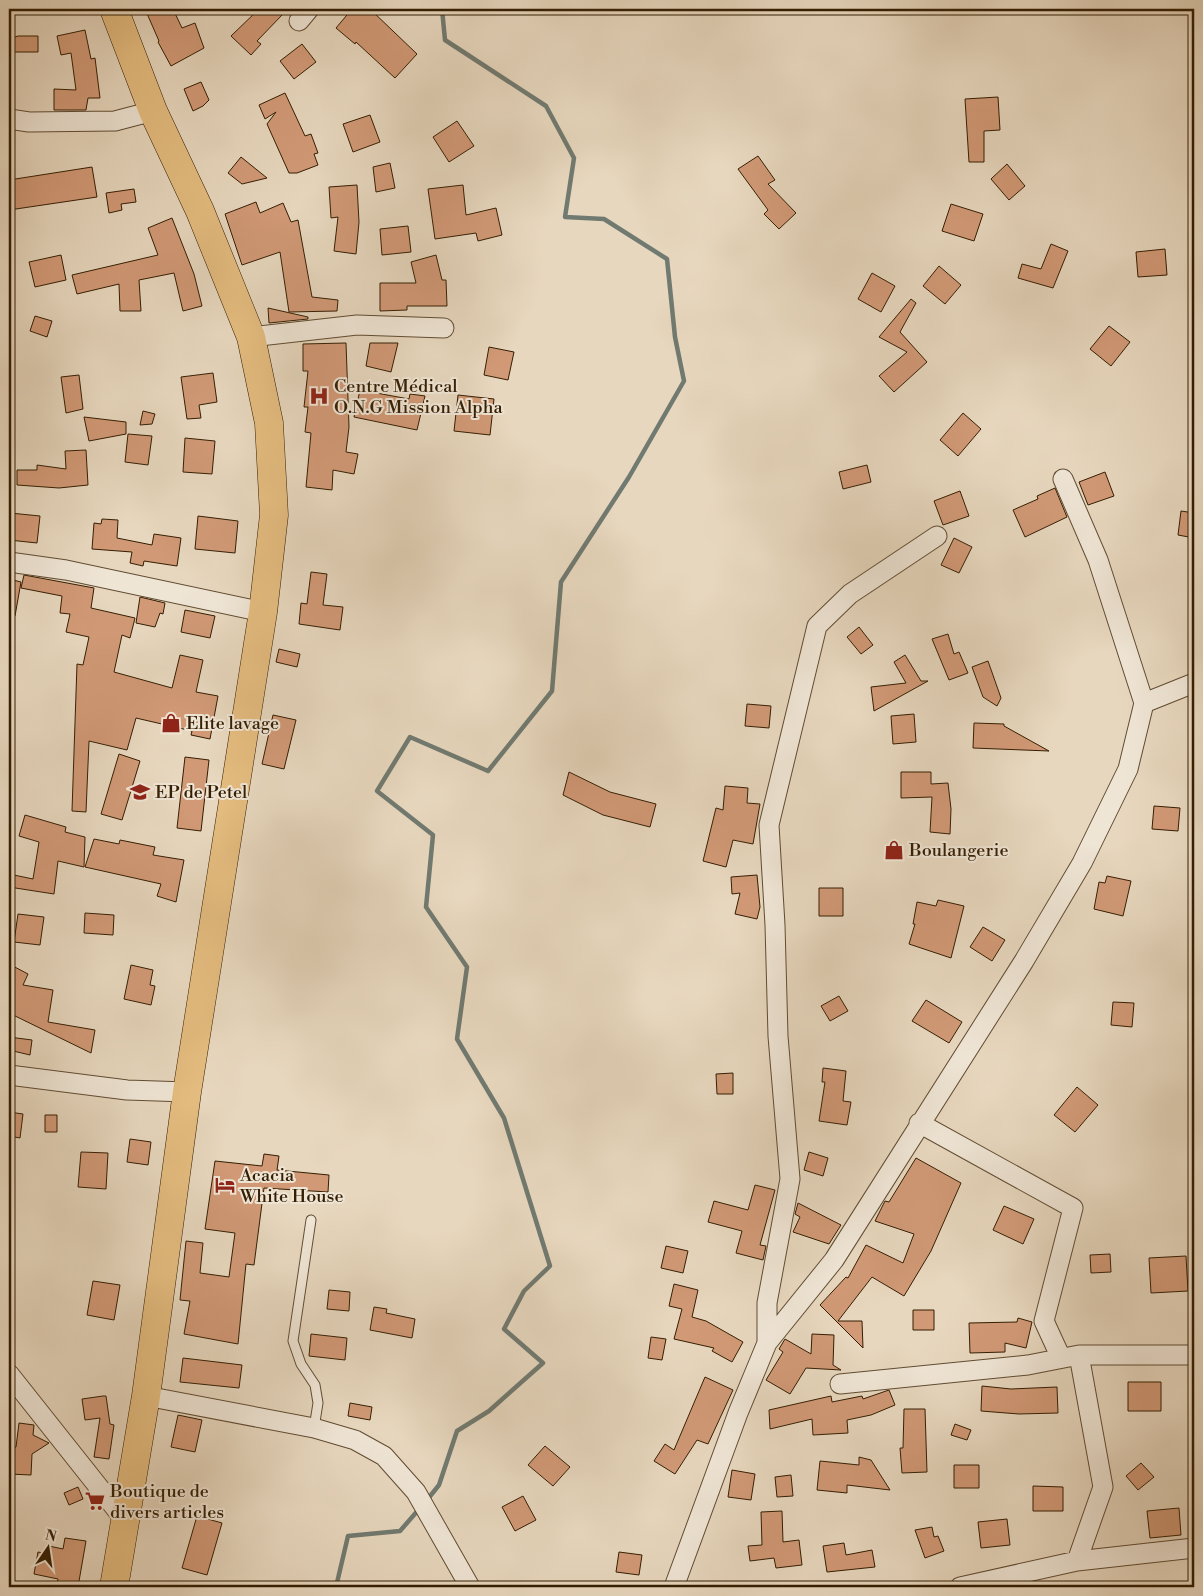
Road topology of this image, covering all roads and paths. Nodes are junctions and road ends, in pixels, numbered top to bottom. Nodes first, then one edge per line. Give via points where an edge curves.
1 (114, 9) edge
2 (153, 111) junction
3 (9, 119) edge
4 (444, 328) dead end
5 (251, 337) junction
6 (1063, 479) dead end
7 (937, 536) dead end
8 (9, 562) edge
9 (262, 612) junction
10 (1194, 683) edge
11 (1144, 703) junction
12 (9, 1075) edge
13 (188, 1092) junction
14 (919, 1123) junction
15 (311, 1220) dead end
16 (767, 1343) junction
17 (1194, 1355) edge
18 (1070, 1357) junction
19 (9, 1374) edge
20 (840, 1384) dead end
21 (146, 1396) junction
22 (314, 1428) junction
23 (124, 1519) junction
24 (1193, 1549) edge
25 (1077, 1562) junction
26 (114, 1587) edge
27 (470, 1587) edge
28 (674, 1587) edge
29 (960, 1587) edge

1 - 2 highway
2 - 3 street via 115,121 29,122
2 - 5 highway via 200,211
4 - 5 street via 357,325
5 - 9 highway via 269,423 274,515
6 - 11 street via 1098,560
7 - 16 street via 850,594 817,626 769,825 776,925 778,1036 790,1179 768,1303
8 - 9 street via 66,570
9 - 13 highway
10 - 11 street
11 - 14 street via 1128,768 1082,863 1024,961
12 - 13 street via 127,1090
13 - 21 highway
14 - 16 street via 834,1260
14 - 18 street via 1073,1208 1044,1321
15 - 22 lane via 293,1341 301,1364 315,1385 318,1403
16 - 28 street
17 - 18 street
18 - 20 street via 1028,1365
18 - 25 street via 1103,1487
19 - 23 street
21 - 22 street
21 - 23 highway
22 - 27 street via 354,1440 384,1456 416,1492
23 - 26 highway
24 - 25 street
25 - 29 street

